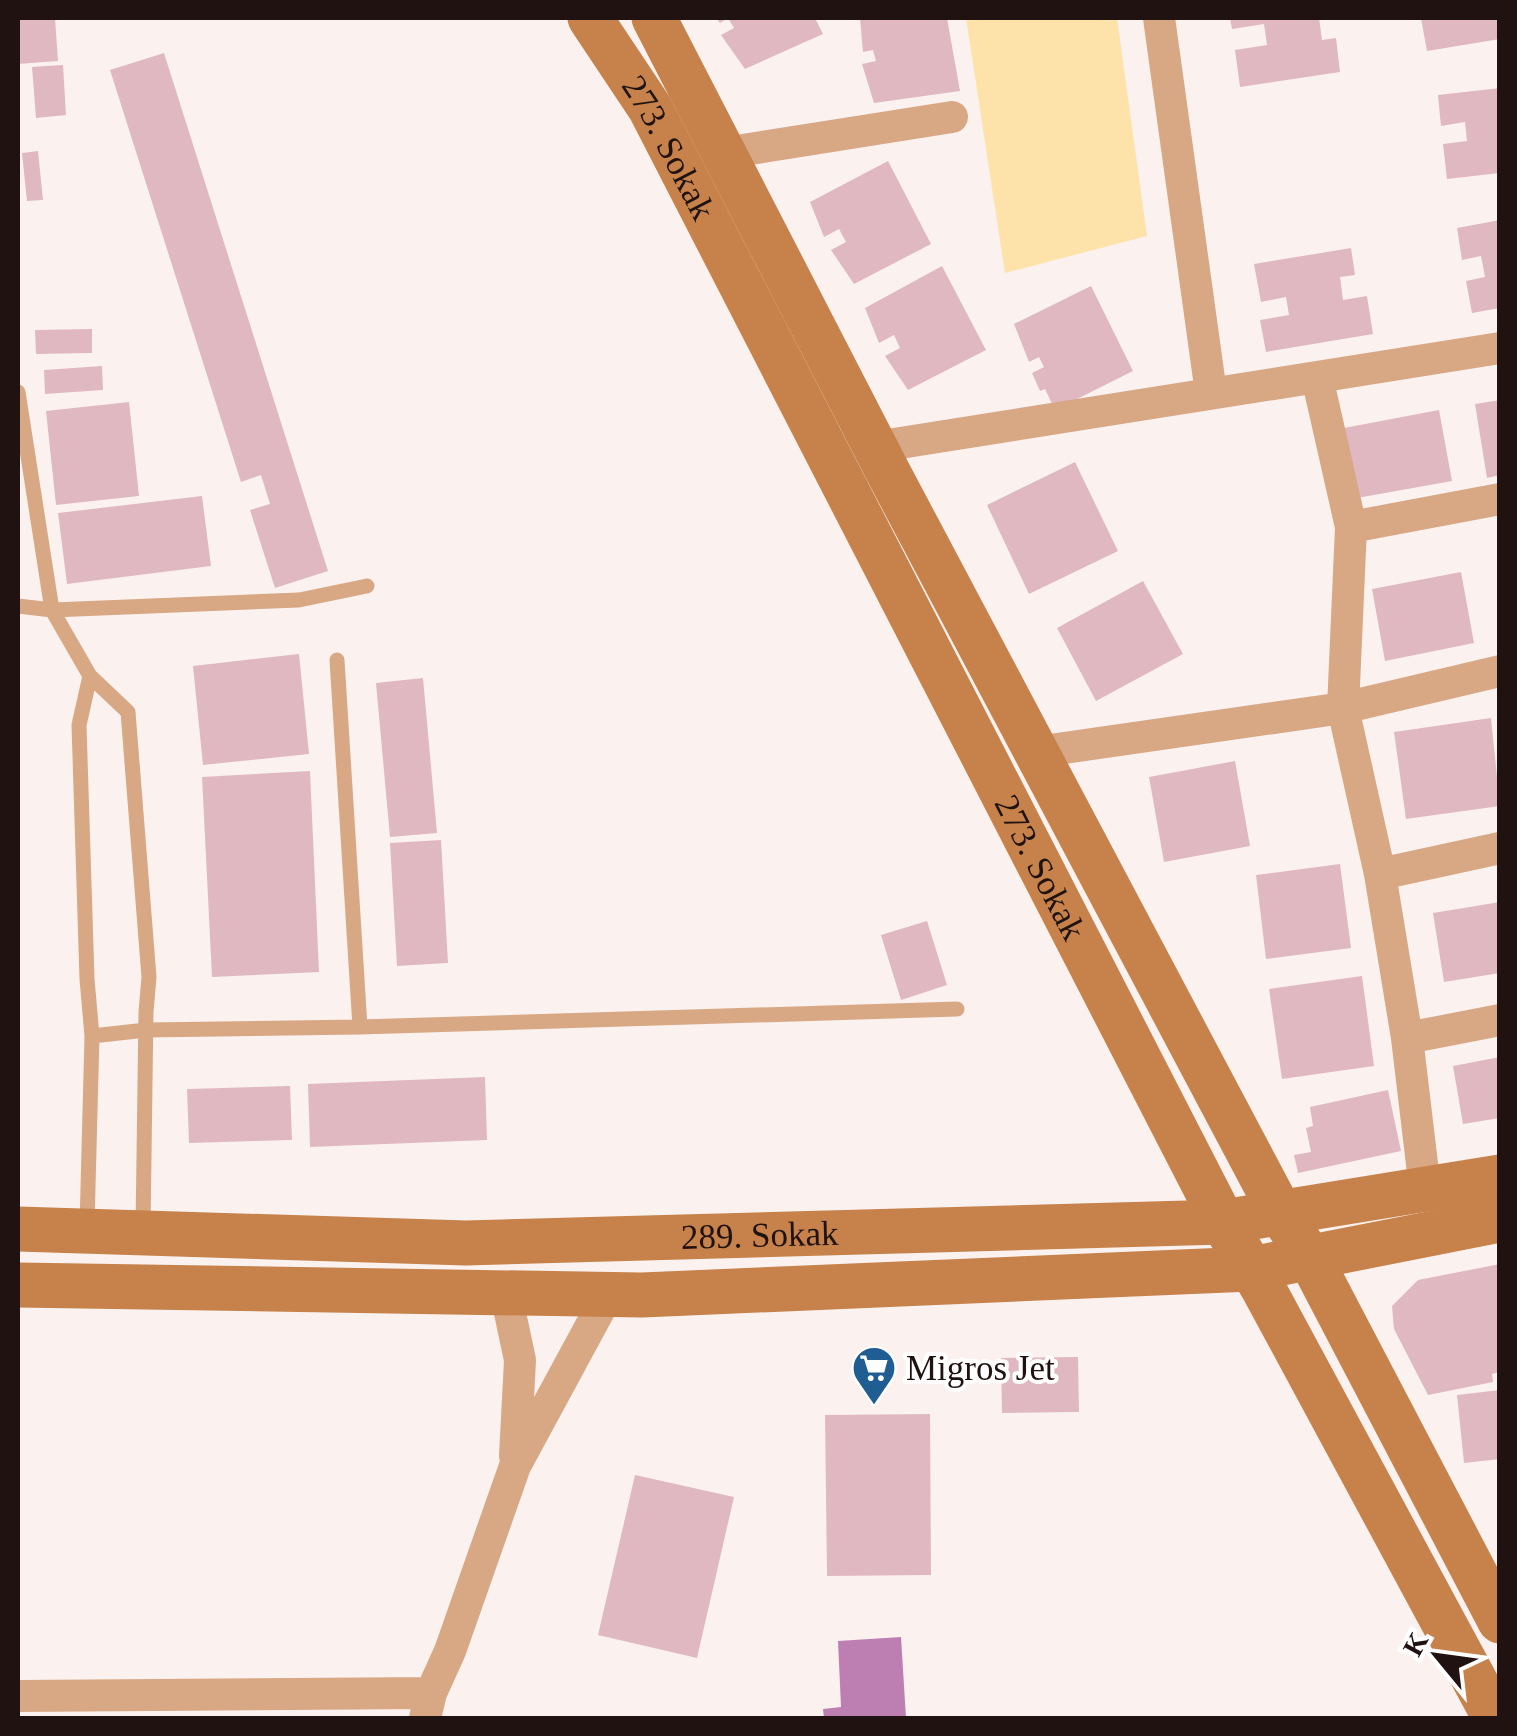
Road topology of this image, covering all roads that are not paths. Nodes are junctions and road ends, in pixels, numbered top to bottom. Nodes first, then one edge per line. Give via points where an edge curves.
1 (590, 18) edge
2 (654, 18) edge
3 (1159, 18) edge
4 (952, 117) dead end
5 (724, 154) junction
6 (1500, 348) edge
7 (1317, 378) junction
8 (18, 392) edge
9 (1212, 394) junction
10 (875, 447) junction
11 (1500, 500) edge
12 (1351, 528) junction
13 (367, 586) dead end
14 (18, 606) edge
15 (52, 610) junction
16 (337, 660) dead end
17 (1500, 671) edge
18 (90, 676) junction
19 (1343, 708) junction
20 (1036, 752) junction
21 (1500, 848) edge
22 (1380, 874) junction
23 (957, 1009) dead end
24 (1500, 1020) edge
25 (360, 1028) junction
26 (146, 1030) junction
27 (92, 1036) junction
28 (1407, 1038) junction
29 (1500, 1177) edge
30 (1425, 1189) junction
31 (1280, 1212) junction
32 (1500, 1220) edge
33 (1222, 1222) junction
34 (18, 1229) edge
35 (87, 1231) junction
36 (143, 1233) junction
37 (1310, 1258) junction
38 (1251, 1269) junction
39 (18, 1284) edge
40 (79, 1286) junction
41 (142, 1288) junction
42 (506, 1294) junction
43 (607, 1296) junction
44 (515, 1466) junction
45 (1500, 1621) edge
46 (18, 1696) edge
47 (428, 1706) edge
48 (1495, 1718) edge

1 - 33 street, 273. Sokak via 650,108
2 - 5 street, 273. Sokak
3 - 9 street
4 - 5 street
5 - 10 street, 273. Sokak
6 - 7 street
7 - 9 street
7 - 12 street
8 - 15 lane
9 - 10 street
10 - 20 street, 273. Sokak
11 - 12 street
12 - 19 street
13 - 15 lane via 299,600
14 - 15 lane
15 - 18 lane
16 - 25 lane
17 - 19 street
18 - 26 lane via 128,712 149,977
18 - 27 lane via 79,725
19 - 20 street
19 - 22 street
20 - 31 street, 273. Sokak
21 - 22 street
22 - 28 street
23 - 25 lane
24 - 28 street
25 - 26 lane
26 - 27 lane
26 - 36 lane
27 - 35 lane
28 - 30 street
29 - 30 street, 289. Sokak
30 - 31 street, 289. Sokak
31 - 33 street, 289. Sokak
31 - 37 street, 273. Sokak
32 - 37 street
33 - 36 street, 289. Sokak via 466,1243
33 - 38 street, 273. Sokak
34 - 35 street, 289. Sokak
35 - 36 street, 289. Sokak
35 - 40 street
36 - 41 street
37 - 38 street
37 - 45 street, 273. Sokak
38 - 43 street
38 - 48 street, 273. Sokak
39 - 40 street
40 - 41 street
41 - 42 street
42 - 43 street
42 - 44 street via 520,1360
43 - 44 street
44 - 47 street
46 - 47 street

